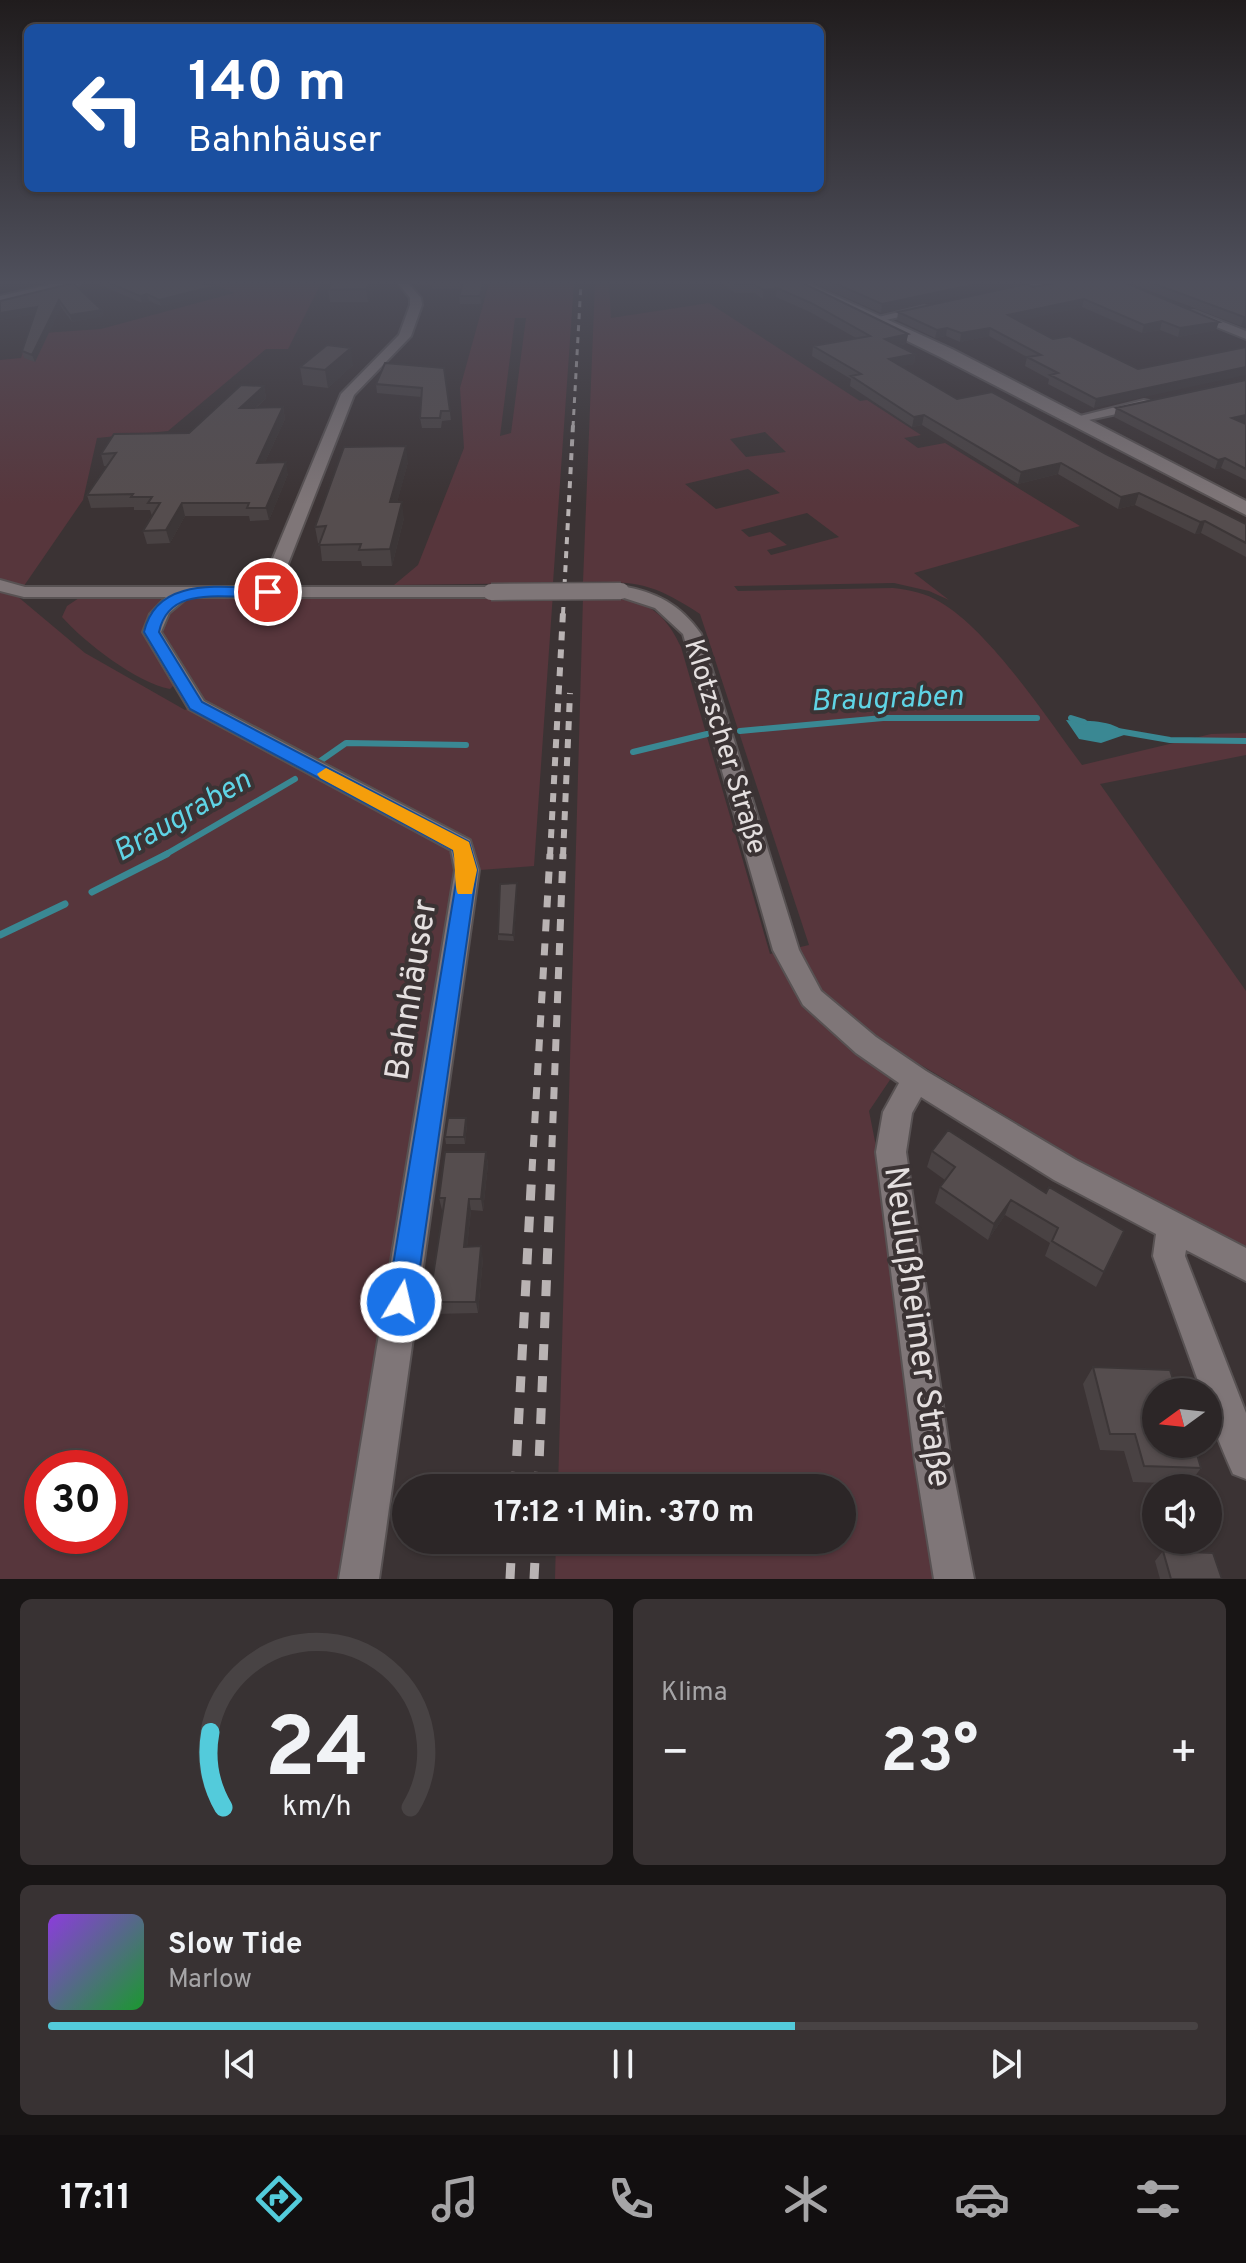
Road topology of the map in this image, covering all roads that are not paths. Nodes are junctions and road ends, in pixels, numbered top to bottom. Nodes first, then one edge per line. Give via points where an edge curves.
1 (385, 357) edge
2 (951, 357) edge
3 (1156, 401) edge
4 (1075, 419) junction
5 (1246, 509) edge
6 (0, 585) edge
7 (268, 592) junction
8 (183, 593) junction
9 (916, 1079) junction
10 (1173, 1228) junction
11 (1246, 1265) edge
12 (1246, 1461) edge
13 (359, 1579) edge
14 (954, 1579) edge

1 - 7 street via 348,394
2 - 4 main road
3 - 4 street
4 - 5 main road
6 - 8 street, Klotzscher Straße via 24,592
7 - 8 street, Klotzscher Straße
7 - 9 street, Klotzscher Straße, bridge via 621,591 665,604 692,634 786,950 812,998
8 - 13 street, Bahnhäuser via 164,606 152,632 196,705 462,846 467,870
9 - 10 street, Klotzscher Straße
9 - 14 street, Neulußheimer Straße via 898,1112 891,1152
10 - 11 street, Klotzscher Straße
10 - 12 street via 1169,1256

